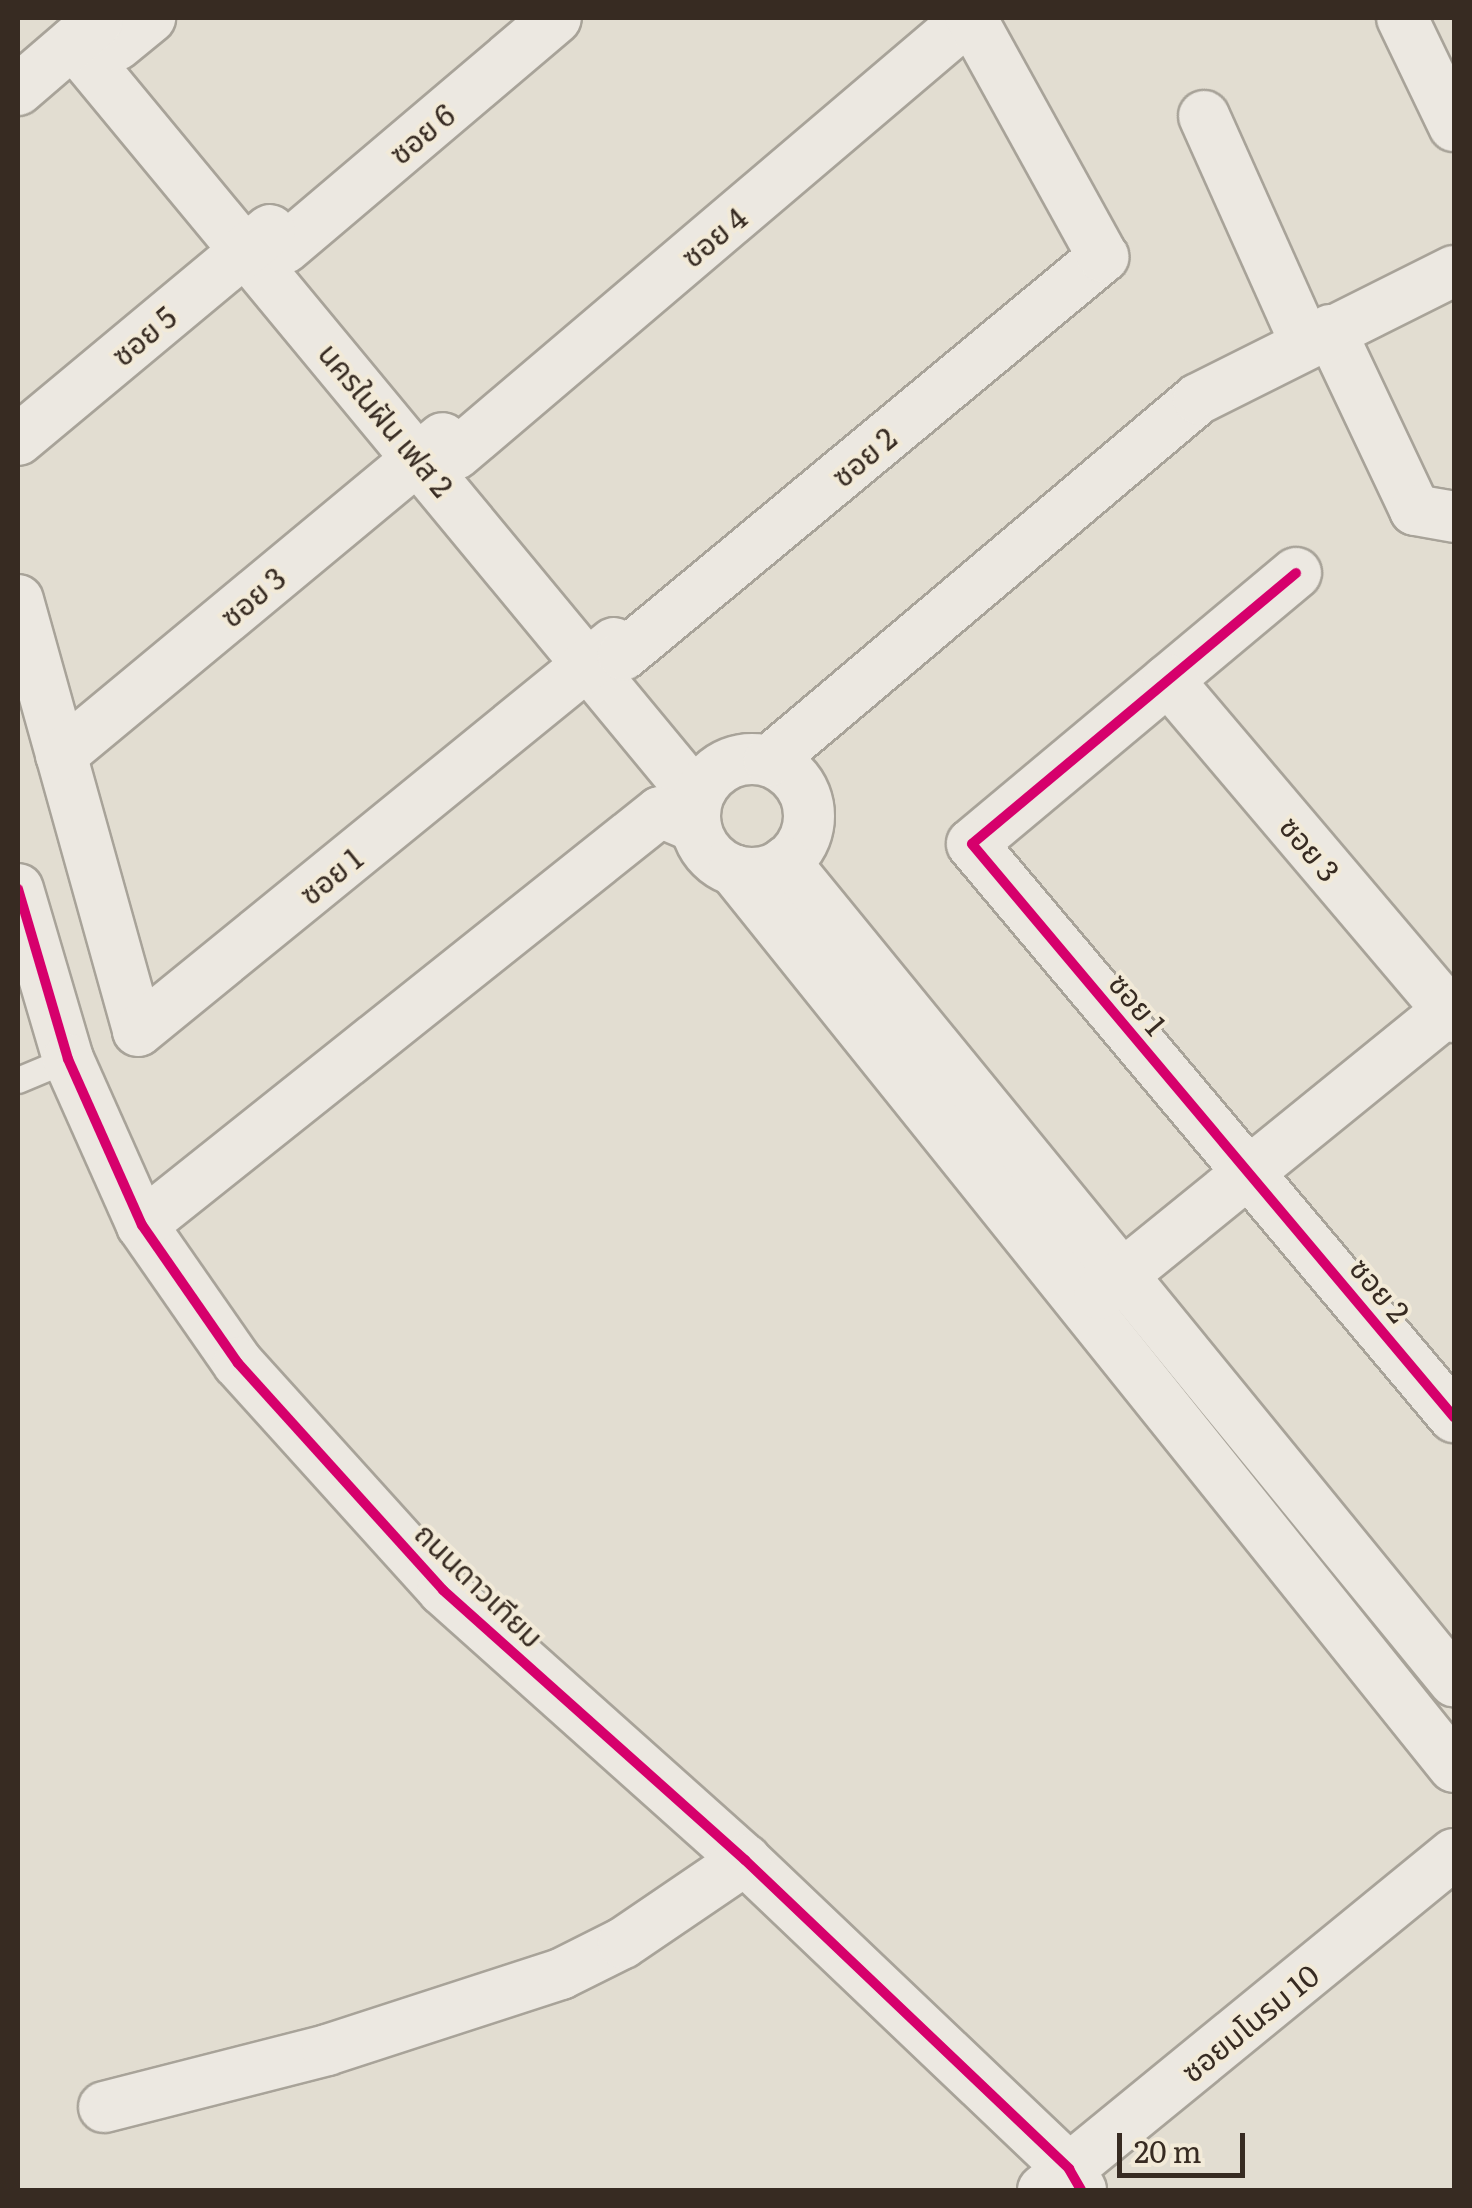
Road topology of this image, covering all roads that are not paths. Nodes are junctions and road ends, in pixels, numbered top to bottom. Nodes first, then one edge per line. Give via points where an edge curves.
1 (556, 18) edge
2 (970, 18) edge
3 (1402, 18) edge
4 (106, 29) edge
5 (18, 90) edge
6 (1204, 116) dead end
7 (1454, 126) edge
8 (266, 242) junction
9 (1454, 271) edge
10 (1317, 336) junction
11 (18, 440) edge
12 (439, 449) junction
13 (1417, 519) edge
14 (1296, 573) dead end
15 (18, 600) edge
16 (608, 654) junction
17 (1168, 680) junction
18 (61, 755) junction
19 (770, 761) junction
20 (704, 798) junction
21 (785, 862) junction
22 (734, 870) junction
23 (18, 889) edge
24 (1453, 1022) edge
25 (68, 1059) junction
26 (18, 1080) edge
27 (1260, 1184) junction
28 (142, 1224) junction
29 (1133, 1287) junction
30 (1094, 1319) junction
31 (1454, 1417) edge
32 (1454, 1681) edge
33 (1454, 1767) edge
34 (1454, 1854) edge
35 (745, 1860) junction
36 (104, 2107) dead end
37 (1064, 2183) edge

1 - 8 street, ซอย 6
2 - 12 street, ซอย 4
2 - 16 street, ซอย 2 via 1103,257
3 - 7 street
4 - 5 street
4 - 8 street, นครในฝัน เฟส 2
6 - 10 street
8 - 11 street, ซอย 5
8 - 12 street, นครในฝัน เฟส 2
9 - 10 street
10 - 13 street
10 - 19 street via 1198,399
12 - 16 street, นครในฝัน เฟส 2
12 - 18 street, ซอย 3
14 - 17 street
15 - 18 street
16 - 18 street, ซอย 1 via 138,1031
16 - 20 street, นครในฝัน เฟส 2
17 - 24 street, ซอย 3
17 - 27 street, ซอย 1 via 972,844
19 - 20 street via 752,758
19 - 21 street via 798,782 806,798 806,834
20 - 22 street via 705,849
20 - 28 street via 660,812
21 - 22 street via 751,873
21 - 29 street
22 - 30 street
23 - 25 street, ถนนดาวเทียม
24 - 27 street
25 - 26 lane
25 - 28 street, ถนนดาวเทียม
27 - 29 street
27 - 31 street, ซอย 2
28 - 35 street, ถนนดาวเทียม via 238,1363 442,1590
29 - 30 street
29 - 32 street
30 - 33 street
34 - 37 street, ซอยมโนรม 10
35 - 36 street via 623,1943 561,1974 327,2050
35 - 37 street, ถนนดาวเทียม

